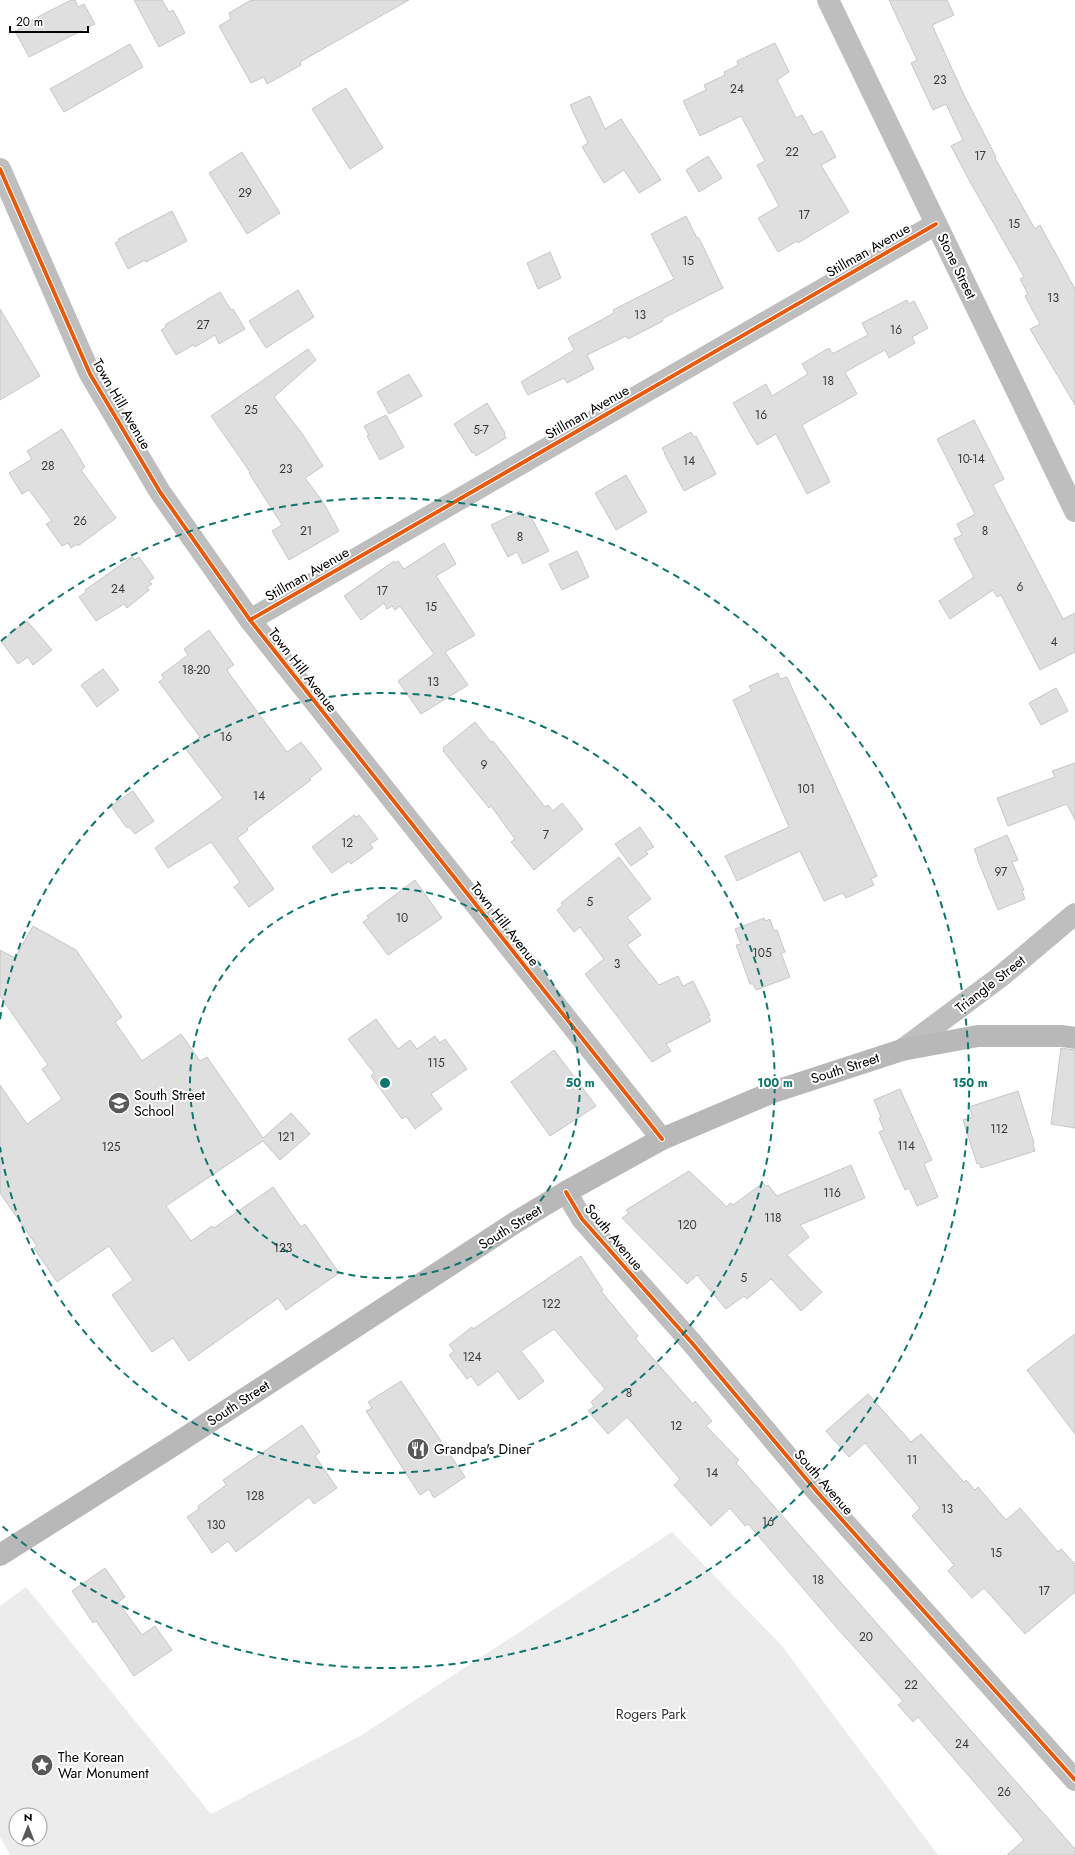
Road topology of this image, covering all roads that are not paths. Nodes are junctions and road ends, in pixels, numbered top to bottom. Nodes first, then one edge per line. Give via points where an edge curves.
1 (828, 0) edge
2 (0, 169) edge
3 (936, 224) junction
4 (1075, 511) edge
5 (250, 620) junction
6 (1075, 914) edge
7 (1075, 1038) edge
8 (902, 1050) junction
9 (662, 1139) junction
10 (566, 1192) junction
11 (0, 1555) edge
12 (1075, 1780) edge

1 - 3 street, Stone Street
2 - 5 street, Town Hill Avenue via 90,374 160,492
3 - 4 street, Stone Street
3 - 5 street, Stillman Avenue
5 - 9 street, Town Hill Avenue
6 - 8 street, Triangle Street via 1000,977
7 - 8 main road, South Street via 978,1036
8 - 9 main road, South Street via 774,1092
9 - 10 main road, South Street
10 - 11 main road, South Street
10 - 12 street, South Avenue via 582,1219 692,1343 818,1493

